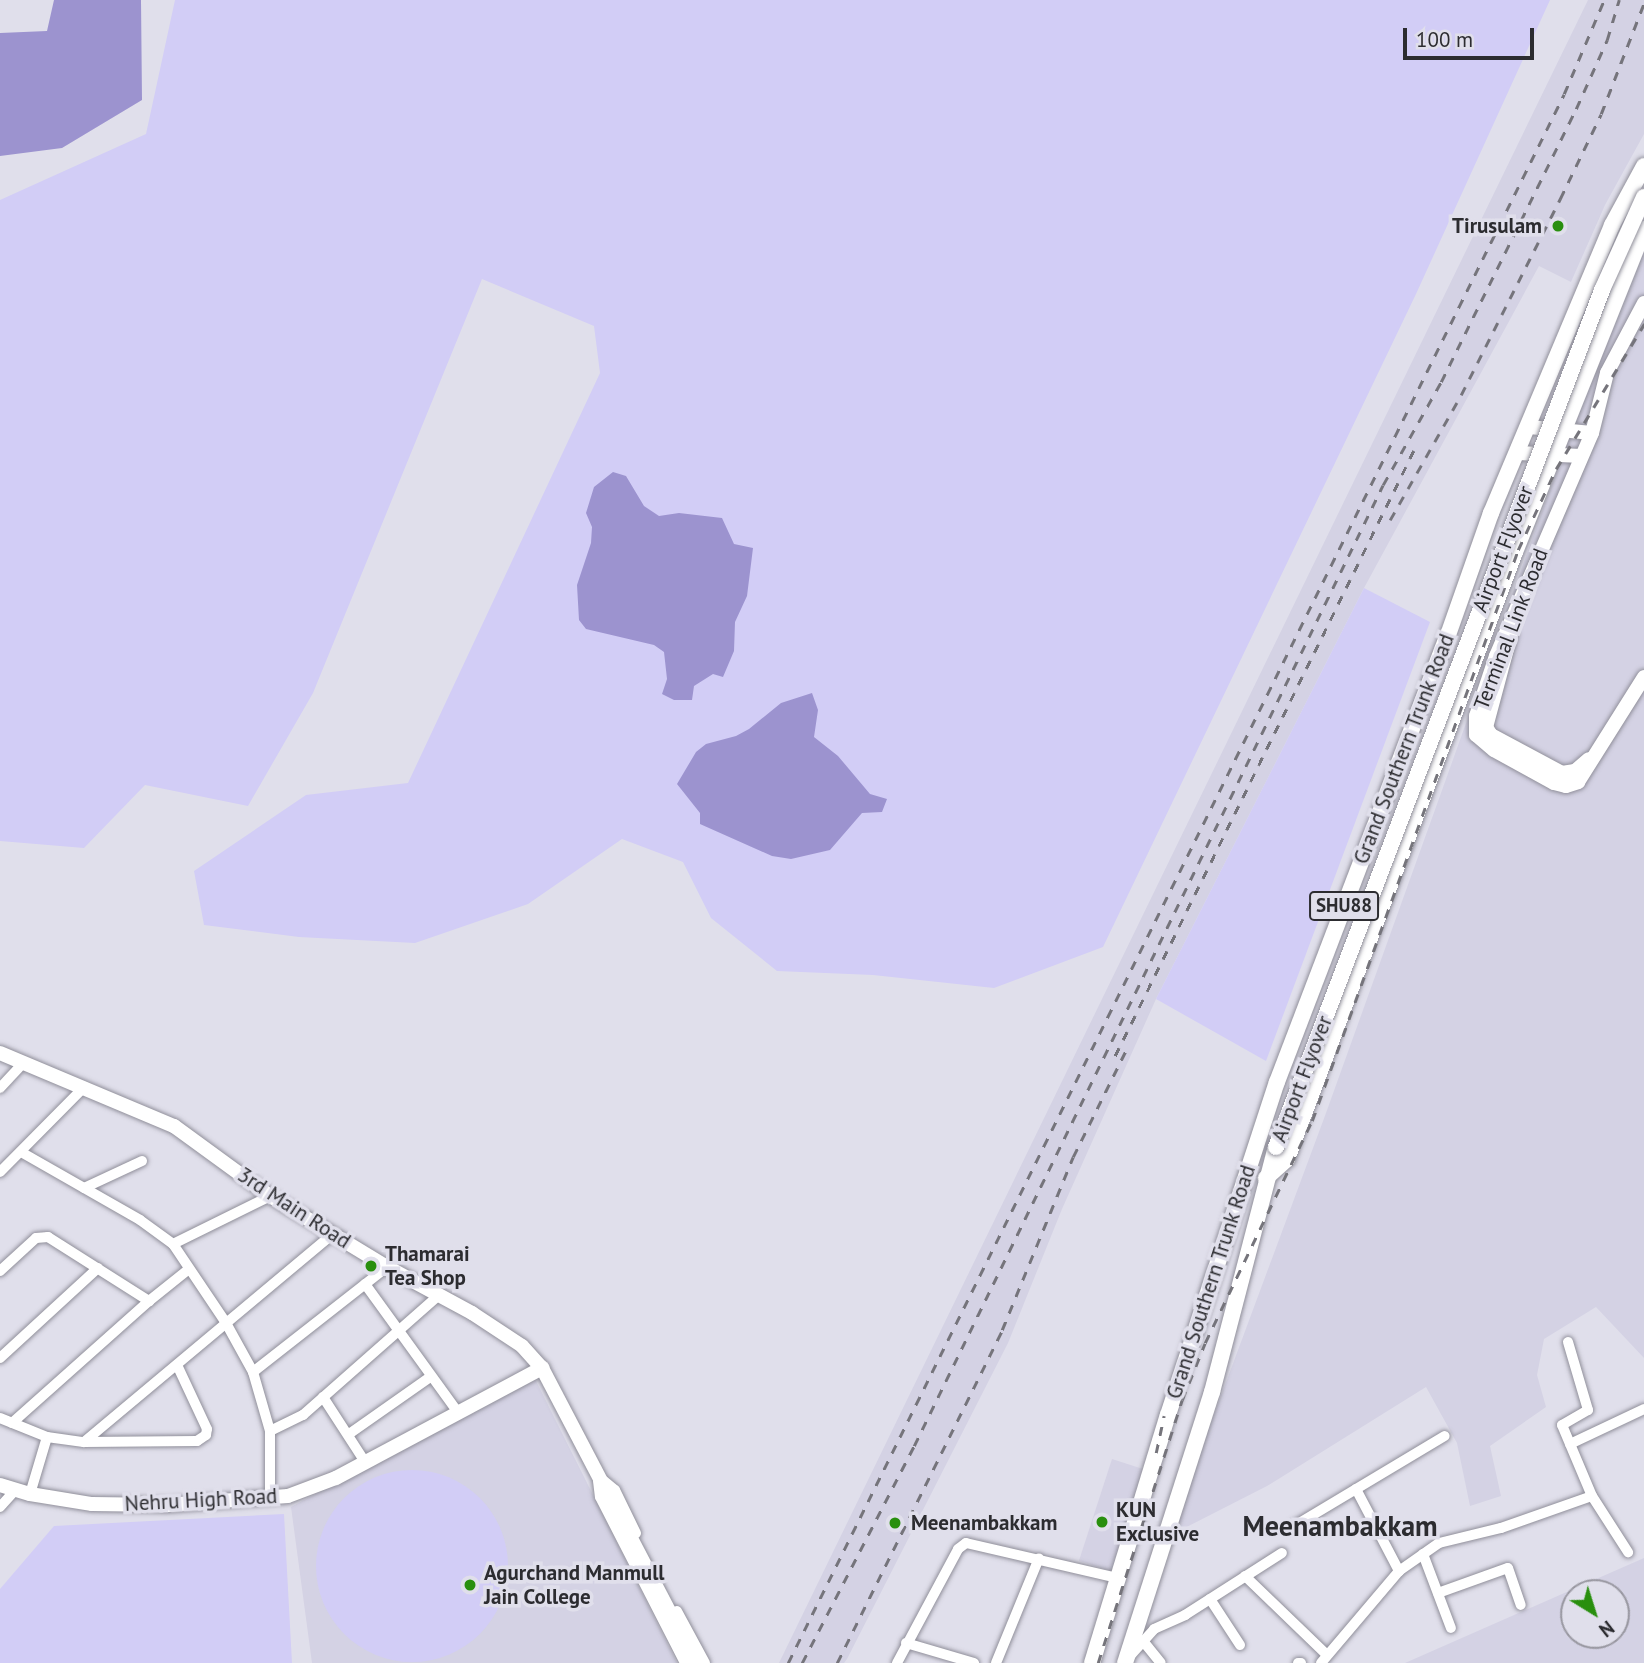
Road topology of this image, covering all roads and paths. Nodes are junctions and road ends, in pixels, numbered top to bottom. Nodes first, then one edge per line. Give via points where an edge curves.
1 (1644, 166) edge
2 (1644, 197) edge
3 (1644, 229) edge
4 (1644, 303) edge
5 (1529, 427) junction
6 (1563, 429) junction
7 (1592, 433) junction
8 (1518, 453) junction
9 (1553, 454) junction
10 (1581, 456) junction
11 (1512, 619) junction
12 (1644, 664) edge
13 (1644, 677) edge
14 (0, 1053) edge
15 (22, 1064) junction
16 (84, 1087) junction
17 (0, 1088) edge
18 (21, 1152) junction
19 (142, 1161) dead end
20 (0, 1172) edge
21 (1266, 1178) junction
22 (83, 1188) junction
23 (270, 1196) junction
24 (333, 1234) junction
25 (173, 1244) junction
26 (387, 1267) junction
27 (98, 1268) junction
28 (188, 1269) junction
29 (0, 1271) edge
30 (365, 1284) junction
31 (439, 1295) junction
32 (149, 1301) junction
33 (226, 1323) junction
34 (399, 1328) junction
35 (1568, 1342) dead end
36 (0, 1358) edge
37 (177, 1365) junction
38 (542, 1368) junction
39 (253, 1372) junction
40 (430, 1377) junction
41 (323, 1397) junction
42 (1644, 1409) edge
43 (457, 1411) junction
44 (0, 1418) edge
45 (12, 1423) junction
46 (270, 1431) junction
47 (349, 1434) junction
48 (1445, 1436) dead end
49 (47, 1437) junction
50 (84, 1441) junction
51 (1570, 1444) junction
52 (365, 1462) junction
53 (597, 1475) junction
54 (0, 1485) edge
55 (1356, 1489) junction
56 (23, 1492) junction
57 (270, 1496) junction
58 (1592, 1496) junction
59 (0, 1507) edge
60 (1291, 1528) dead end
61 (1628, 1552) dead end
62 (1282, 1553) dead end
63 (1423, 1554) junction
64 (1039, 1558) junction
65 (1399, 1570) junction
66 (1245, 1576) junction
67 (1118, 1578) junction
68 (1438, 1593) junction
69 (1210, 1599) junction
70 (1521, 1605) dead end
71 (1451, 1628) dead end
72 (1143, 1641) junction
73 (906, 1643) junction
74 (1240, 1646) dead end
75 (1324, 1659) edge
76 (1126, 1661) edge
77 (685, 1663) edge
78 (696, 1663) edge
79 (705, 1663) edge
80 (897, 1663) edge
81 (974, 1663) edge
82 (996, 1663) edge
83 (1092, 1663) edge
84 (1161, 1663) edge

1 - 5 main road, Grand Southern Trunk Road / SHU88 via 1612,225
2 - 21 main road, Airport Flyover / SHU88, bridge via 1597,303
3 - 6 main road
4 - 7 street, Terminal Link Road via 1607,373
5 - 6 street
5 - 8 main road, Grand Southern Trunk Road / SHU88
6 - 7 street
6 - 9 main road
7 - 10 street, Terminal Link Road
8 - 9 street
8 - 67 main road, Grand Southern Trunk Road / SHU88 via 1491,513 1277,1082
9 - 10 street
9 - 21 main road via 1287,1159
10 - 11 street, Terminal Link Road
11 - 12 street via 1511,643 1486,727 1505,744 1562,773 1575,771 1588,761
11 - 13 street, Terminal Link Road via 1476,716 1476,735 1554,783 1578,782
14 - 15 street, 3rd Main Road
15 - 16 street, 3rd Main Road
15 - 17 street
16 - 18 street
16 - 23 street, 3rd Main Road via 174,1126
18 - 20 street
18 - 22 street
19 - 22 street
21 - 76 main road, Grand Southern Trunk Road / SHU88 via 1212,1392
22 - 25 street
23 - 24 street, 3rd Main Road
23 - 25 street
24 - 26 street, 3rd Main Road
24 - 33 street
25 - 28 street
26 - 30 street
26 - 31 street, 3rd Main Road
27 - 29 street via 41,1236
27 - 32 street
27 - 36 street
28 - 32 street
28 - 33 street
30 - 34 street
30 - 39 street
31 - 34 street
31 - 38 street, 3rd Main Road via 500,1330
32 - 45 street
33 - 37 street
33 - 39 street
34 - 40 street
34 - 41 street
35 - 51 street via 1588,1410 1562,1424
37 - 50 street
37 - 50 street via 206,1429 202,1439
38 - 43 street, Nehru High Road
38 - 53 street, 3rd Main Road
39 - 46 street
40 - 43 street
40 - 47 street
41 - 46 street via 294,1421
41 - 47 street
42 - 51 street
43 - 52 street, Nehru High Road
44 - 45 street
45 - 49 street
46 - 57 street
47 - 52 street
48 - 55 street
49 - 50 street
49 - 56 street
51 - 58 street
52 - 57 street, Nehru High Road via 312,1488
53 - 77 street via 600,1497
53 - 78 street, 3rd Main Road
53 - 79 street via 615,1490
54 - 56 street, Nehru High Road
55 - 60 street
55 - 65 street
56 - 57 street, Nehru High Road via 92,1504 167,1506
56 - 59 street
58 - 61 street
58 - 63 street via 1501,1528 1439,1543
62 - 66 street
63 - 65 street
63 - 68 street
64 - 67 street
64 - 73 street via 962,1545
64 - 82 street
65 - 75 street
66 - 69 street
66 - 75 street
67 - 83 main road, Grand Southern Trunk Road / SHU88
68 - 70 street via 1508,1568
68 - 71 street
69 - 72 street via 1154,1629
69 - 74 street
72 - 76 street
72 - 84 street
73 - 80 street
73 - 81 street

